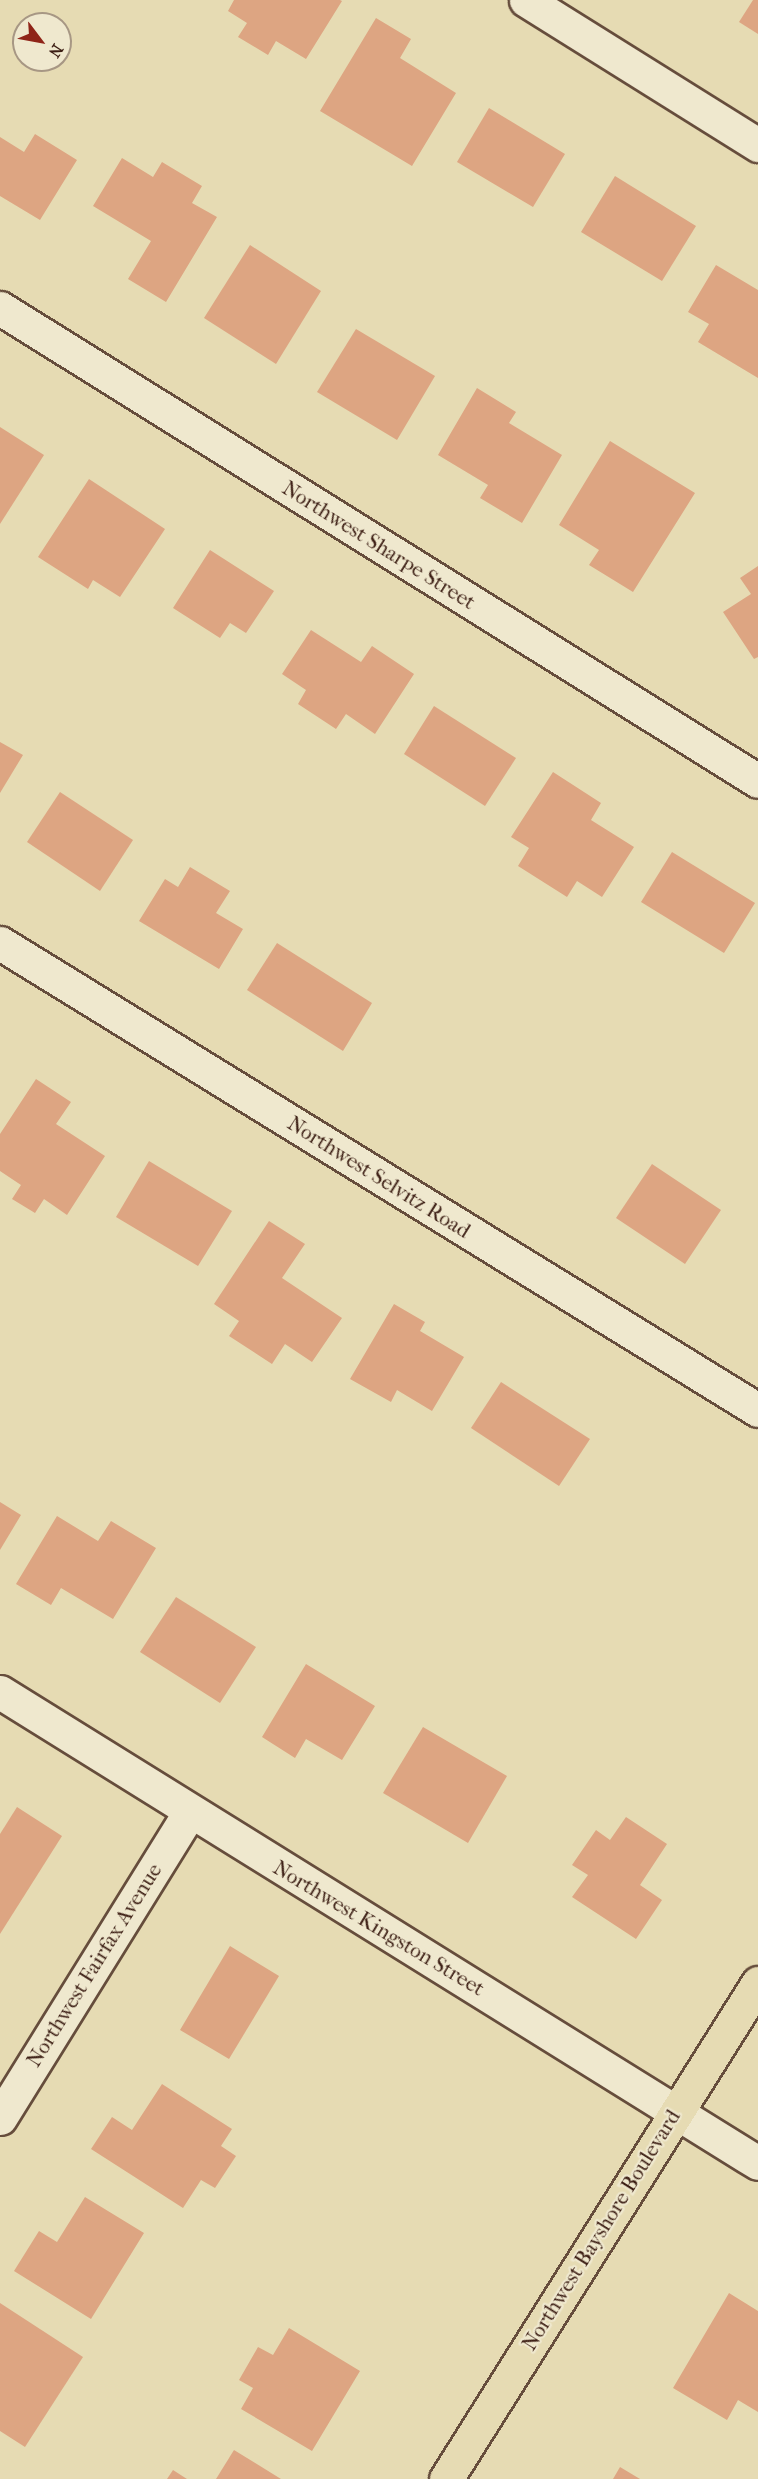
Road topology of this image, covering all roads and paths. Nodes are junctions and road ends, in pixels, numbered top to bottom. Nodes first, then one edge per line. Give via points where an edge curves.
1 (526, 0) edge
2 (758, 145) edge
3 (0, 308) edge
4 (758, 781) edge
5 (0, 943) edge
6 (758, 1410) edge
7 (0, 1692) edge
8 (189, 1813) junction
9 (758, 1983) edge
10 (676, 2109) junction
11 (0, 2118) edge
12 (758, 2163) edge
13 (446, 2479) edge

1 - 2 street
3 - 4 street, Northwest Sharpe Street
5 - 6 street, Northwest Selvitz Road
7 - 8 street, Northwest Kingston Street
8 - 10 street, Northwest Kingston Street
8 - 11 street, Northwest Fairfax Avenue
9 - 10 main road, Northwest Bayshore Boulevard
10 - 12 street, Northwest Kingston Street
10 - 13 main road, Northwest Bayshore Boulevard

